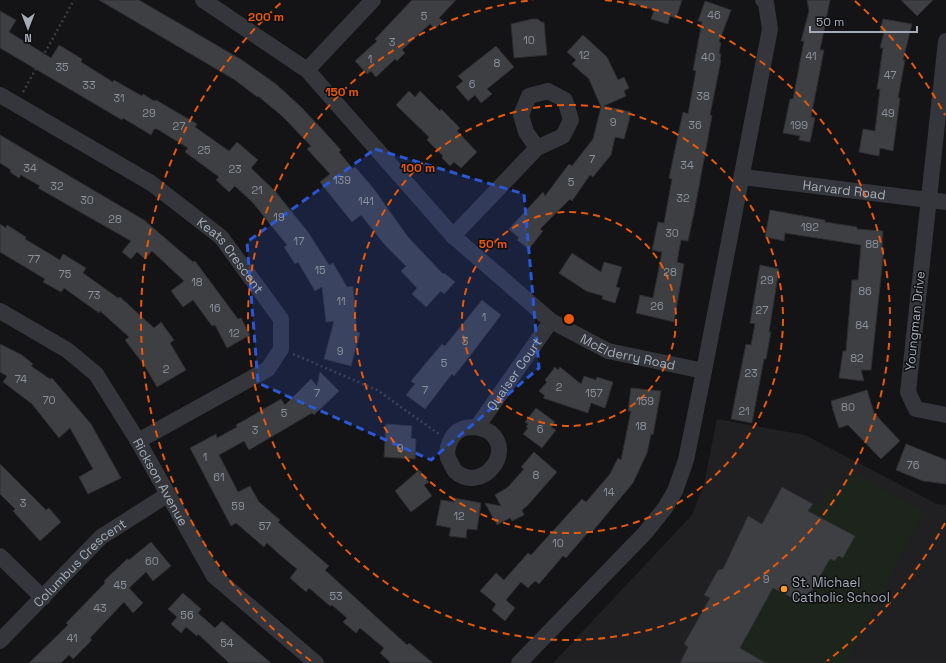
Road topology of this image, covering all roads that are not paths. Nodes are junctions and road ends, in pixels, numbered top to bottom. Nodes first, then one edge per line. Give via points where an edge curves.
1 (203, 0) edge
2 (373, 0) edge
3 (763, 0) edge
4 (946, 41) edge
5 (307, 70) junction
6 (0, 95) edge
7 (537, 148) dead end
8 (743, 177) junction
9 (927, 200) junction
10 (946, 202) edge
11 (453, 236) junction
12 (0, 310) edge
13 (551, 320) junction
14 (704, 371) junction
15 (946, 415) edge
16 (477, 427) junction
17 (138, 441) junction
18 (167, 495) junction
19 (0, 556) edge
20 (43, 598) junction
21 (0, 641) edge
22 (316, 663) edge
23 (519, 663) edge

1 - 5 street, McElderry Road
2 - 5 street
3 - 8 street via 766,3 770,29
4 - 9 street
5 - 11 street, McElderry Road
6 - 17 street, Keats Crescent via 151,183 221,237 281,319 281,349 268,369
7 - 11 street
8 - 9 street, Harvard Road
8 - 14 street
9 - 10 street, Harvard Road
9 - 15 street, Youngman Drive via 908,392 916,410
11 - 13 street, McElderry Road
12 - 17 street, Rickson Avenue via 66,350 96,374
13 - 14 street, McElderry Road via 608,351
13 - 16 street, Quaiser Court
14 - 23 street via 686,460 676,491 645,533
16 - 16 street via 461,429 449,441 447,457 455,471 469,478 485,475 496,464 499,448 491,434
17 - 18 street, Rickson Avenue
18 - 20 street, Columbus Crescent via 101,537
18 - 22 street, Rickson Avenue via 214,576
19 - 20 street
20 - 21 street, Columbus Crescent

